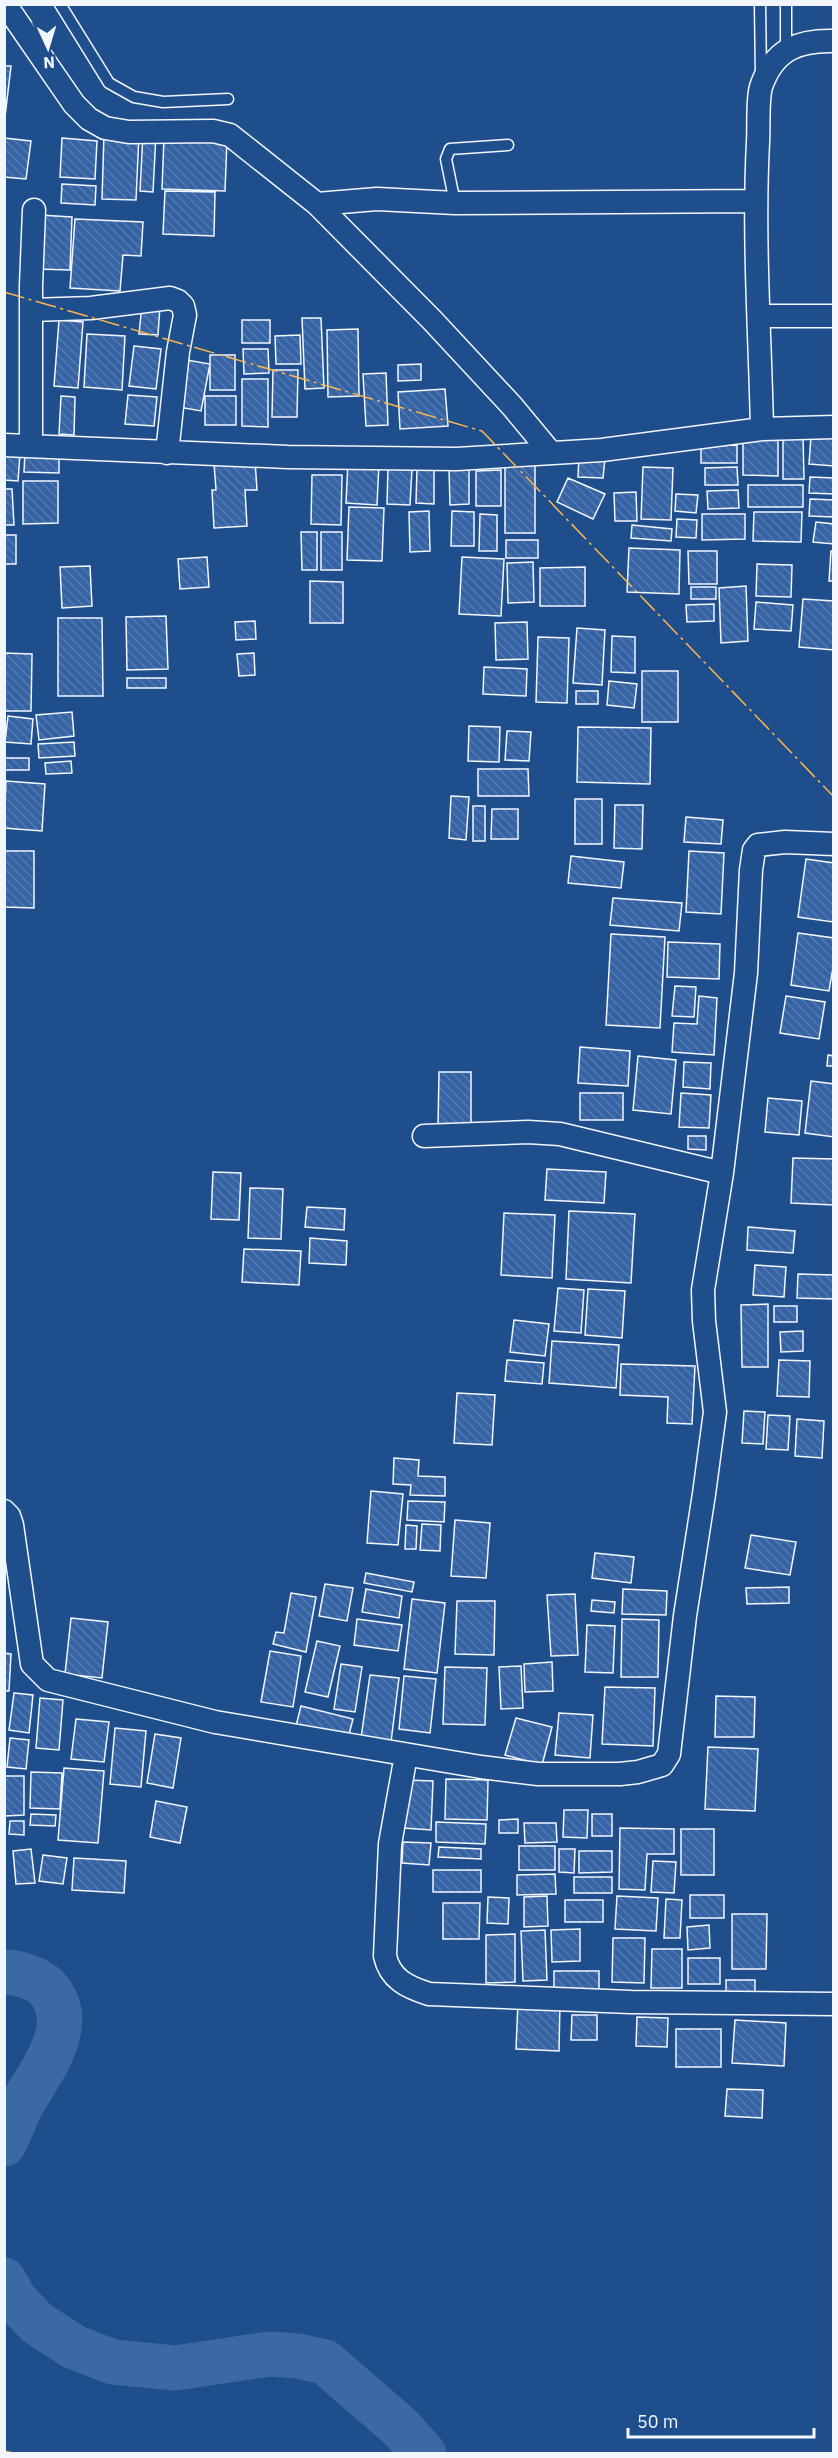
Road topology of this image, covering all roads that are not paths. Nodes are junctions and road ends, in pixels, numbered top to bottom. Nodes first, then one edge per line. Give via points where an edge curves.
1 (5, 4) edge
2 (60, 4) edge
3 (760, 4) edge
4 (786, 4) edge
5 (834, 42) edge
6 (786, 49) junction
7 (761, 85) junction
8 (228, 99) dead end
9 (508, 145) dead end
10 (755, 201) junction
11 (455, 203) junction
12 (317, 204) junction
13 (34, 210) dead end
14 (32, 310) junction
15 (760, 316) junction
16 (834, 316) edge
17 (834, 427) edge
18 (762, 429) junction
19 (4, 445) edge
20 (31, 445) junction
21 (167, 453) junction
22 (551, 453) junction
23 (834, 844) edge
24 (424, 1136) dead end
25 (722, 1173) junction
26 (4, 1511) edge
27 (406, 1755) junction
28 (834, 2004) edge

1 - 12 street via 74,104 89,118 105,128 129,132 213,131 230,135
2 - 8 lane via 109,83 134,97 163,102
3 - 7 lane
4 - 6 lane
5 - 6 street via 800,43
6 - 7 street
7 - 10 street
9 - 11 lane via 450,149 446,159
10 - 11 street
10 - 15 street
11 - 12 street via 377,199
12 - 22 street via 432,320
13 - 14 street
14 - 20 street
14 - 21 street via 91,308 170,298 183,306
15 - 16 street
15 - 18 street
17 - 18 street
18 - 22 street
19 - 20 street
20 - 21 street
21 - 22 street via 456,459
23 - 25 street via 769,842 754,850 746,973
24 - 25 street via 560,1134
25 - 27 street via 703,1290 715,1412 669,1754 662,1765 620,1774 538,1774
26 - 27 street via 12,1525 32,1664 48,1680 215,1722
27 - 28 street via 390,1844 385,1956 399,1982 429,1994 631,2002

